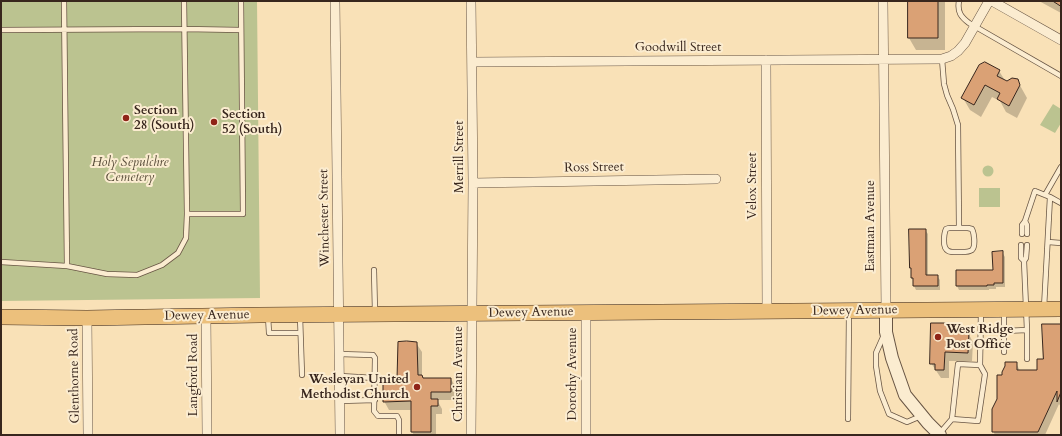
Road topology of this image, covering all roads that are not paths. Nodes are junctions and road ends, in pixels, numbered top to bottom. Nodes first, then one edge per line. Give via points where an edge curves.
1 (64, 1) edge
2 (184, 1) edge
3 (241, 1) edge
4 (335, 1) edge
5 (471, 1) edge
6 (883, 1) edge
7 (959, 1) edge
8 (988, 1) edge
9 (992, 1) edge
10 (974, 26) junction
11 (184, 29) junction
12 (1, 30) edge
13 (65, 30) junction
14 (241, 30) junction
15 (1061, 40) edge
16 (884, 59) junction
17 (942, 59) junction
18 (766, 60) junction
19 (472, 62) junction
20 (1061, 76) edge
21 (1061, 167) edge
22 (1059, 176) edge
23 (716, 179) dead end
24 (473, 183) junction
25 (1048, 196) junction
26 (1061, 203) edge
27 (187, 214) junction
28 (959, 228) junction
29 (1024, 234) dead end
30 (1048, 242) junction
31 (1061, 243) edge
32 (1024, 245) dead end
33 (1, 262) edge
34 (66, 266) junction
35 (374, 270) dead end
36 (1027, 309) junction
37 (1044, 309) junction
38 (1061, 309) edge
39 (886, 310) junction
40 (981, 310) junction
41 (1004, 310) junction
42 (849, 311) junction
43 (586, 312) junction
44 (767, 312) junction
45 (300, 314) junction
46 (339, 314) junction
47 (375, 314) junction
48 (472, 314) junction
49 (268, 315) junction
50 (206, 316) junction
51 (1, 317) edge
52 (87, 318) junction
53 (1027, 330) junction
54 (1004, 331) junction
55 (886, 332) junction
56 (300, 333) junction
57 (1004, 352) dead end
58 (339, 354) junction
59 (1027, 359) dead end
60 (980, 365) junction
61 (302, 375) dead end
62 (340, 376) junction
63 (375, 378) junction
64 (374, 400) junction
65 (340, 401) junction
66 (922, 416) junction
67 (848, 419) dead end
68 (952, 419) junction
69 (939, 434) edge
70 (88, 435) edge
71 (207, 435) edge
72 (340, 435) edge
73 (399, 435) edge
74 (471, 435) edge
75 (586, 435) edge

1 - 13 lane
2 - 11 lane
3 - 14 lane
4 - 46 street, Winchester Street
5 - 19 street, Merrill Street
6 - 16 street, Eastman Avenue
7 - 10 lane via 959,13
8 - 10 street
9 - 15 street
10 - 17 street via 958,51
10 - 20 lane
11 - 13 lane
11 - 14 lane
11 - 27 lane
12 - 13 lane
13 - 34 lane
14 - 27 lane via 243,214
16 - 17 street, Goodwill Street
16 - 18 street, Goodwill Street
16 - 39 street, Eastman Avenue
17 - 28 lane via 944,84 958,125
18 - 19 street, Goodwill Street
18 - 44 street, Velox Street
19 - 24 street, Merrill Street
21 - 22 lane
22 - 25 lane
23 - 24 street, Ross Street
24 - 48 street, Merrill Street
25 - 26 lane
25 - 29 lane via 1035,191 1025,221 1027,225
25 - 30 lane
27 - 34 lane via 186,238 178,253 162,265 137,274 107,274
28 - 28 lane via 946,229 944,232 944,247 949,252 968,252 974,247 972,229
30 - 31 lane
30 - 37 lane
32 - 36 lane via 1021,258 1024,261
33 - 34 lane
35 - 47 lane
36 - 37 main road, Dewey Avenue
36 - 41 main road, Dewey Avenue
36 - 53 lane
37 - 38 main road, Dewey Avenue
39 - 40 main road, Dewey Avenue
39 - 42 main road, Dewey Avenue
39 - 55 street, Eastman Avenue
40 - 41 main road, Dewey Avenue
40 - 60 lane
41 - 54 lane
42 - 44 main road, Dewey Avenue
42 - 67 lane
43 - 44 main road, Dewey Avenue
43 - 48 main road, Dewey Avenue
43 - 75 street, Dorothy Avenue
45 - 46 main road, Dewey Avenue
45 - 49 main road, Dewey Avenue
45 - 56 lane
46 - 47 main road, Dewey Avenue
46 - 58 street, Winchester Street
47 - 48 main road, Dewey Avenue
48 - 74 street, Christian Avenue
49 - 50 main road, Dewey Avenue
49 - 56 lane via 269,333
50 - 52 main road, Dewey Avenue
50 - 71 street, Langford Road
51 - 52 main road, Dewey Avenue
52 - 70 street, Glenthorne Road
53 - 54 lane
53 - 59 lane
54 - 57 lane
55 - 66 street, Eastman Avenue via 905,395
55 - 66 lane via 876,353 876,366 880,392 889,414 907,422
56 - 61 lane
58 - 62 street, Winchester Street
58 - 63 lane via 373,355
60 - 68 lane via 958,364
60 - 68 lane via 985,374 978,421
62 - 63 lane
62 - 65 street, Winchester Street
63 - 64 lane
64 - 65 lane
64 - 73 lane via 374,411 378,416 397,416
65 - 72 street, Winchester Street
66 - 69 street, Eastman Avenue
68 - 69 lane

